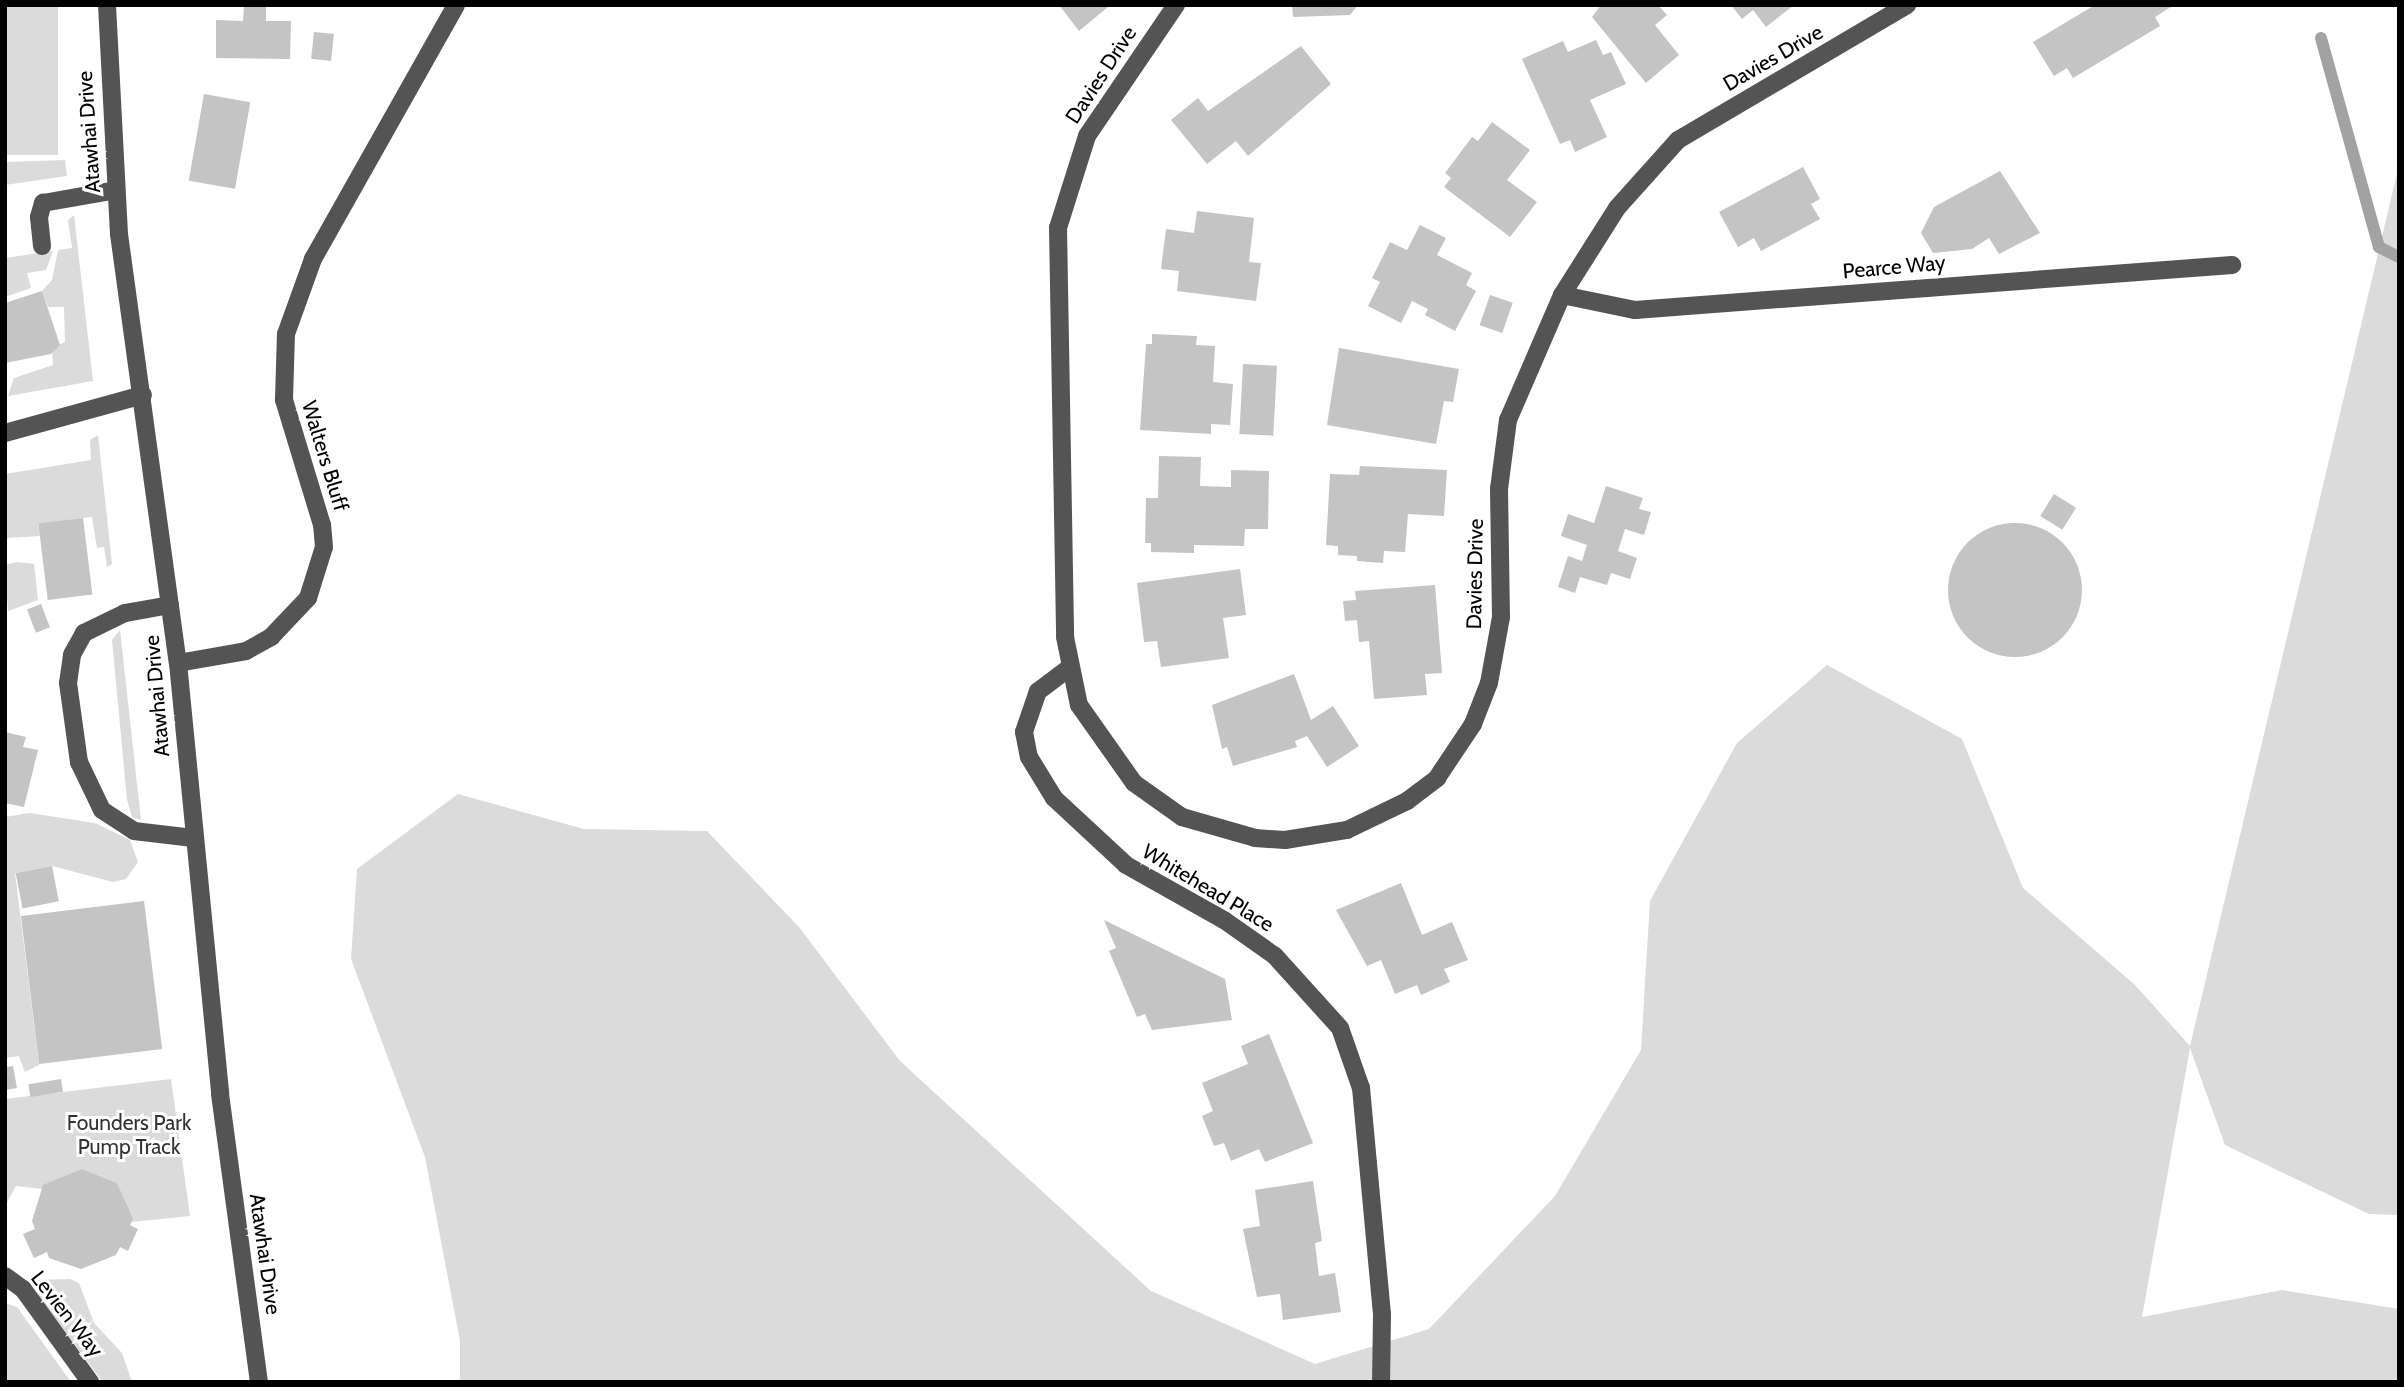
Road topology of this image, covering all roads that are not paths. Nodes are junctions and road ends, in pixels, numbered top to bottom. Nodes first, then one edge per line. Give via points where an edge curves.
1 (107, 5) edge
2 (456, 5) edge
3 (1176, 5) edge
4 (1907, 5) edge
5 (116, 190) junction
6 (42, 246) dead end
7 (2232, 265) dead end
8 (1562, 295) junction
9 (143, 395) junction
10 (5, 433) edge
11 (170, 605) junction
12 (178, 663) junction
13 (1069, 668) junction
14 (194, 838) junction
15 (5, 1276) edge
16 (90, 1382) edge
17 (258, 1382) edge
18 (1381, 1382) edge

1 - 5 street, Atawhai Drive
2 - 12 street, Walters Bluff via 313,259 286,334 284,400 322,525 322,558 308,598 271,637 246,651
3 - 13 street, Davies Drive via 1087,136 1058,228
4 - 8 street, Davies Drive via 1678,140 1617,208
5 - 6 street via 43,203
5 - 9 street, Atawhai Drive
7 - 8 street, Pearce Way via 1635,310
8 - 13 street, Davies Drive via 1508,421 1499,489 1501,617 1489,683 1472,724 1437,778 1407,801 1347,830 1285,840 1230,833 1182,817 1156,802 1115,762 1079,705
9 - 10 street
9 - 11 street, Atawhai Drive
11 - 12 street, Atawhai Drive
11 - 14 street via 125,613 84,632 72,655 68,683 79,762 102,810 134,831
12 - 14 street, Atawhai Drive
13 - 18 street, Whitehead Place via 1038,691 1024,732 1028,757 1054,798 1126,865 1224,920 1275,956 1340,1028 1361,1088 1382,1314
14 - 17 street, Atawhai Drive via 220,1094
15 - 16 street, Levien Way via 23,1289

